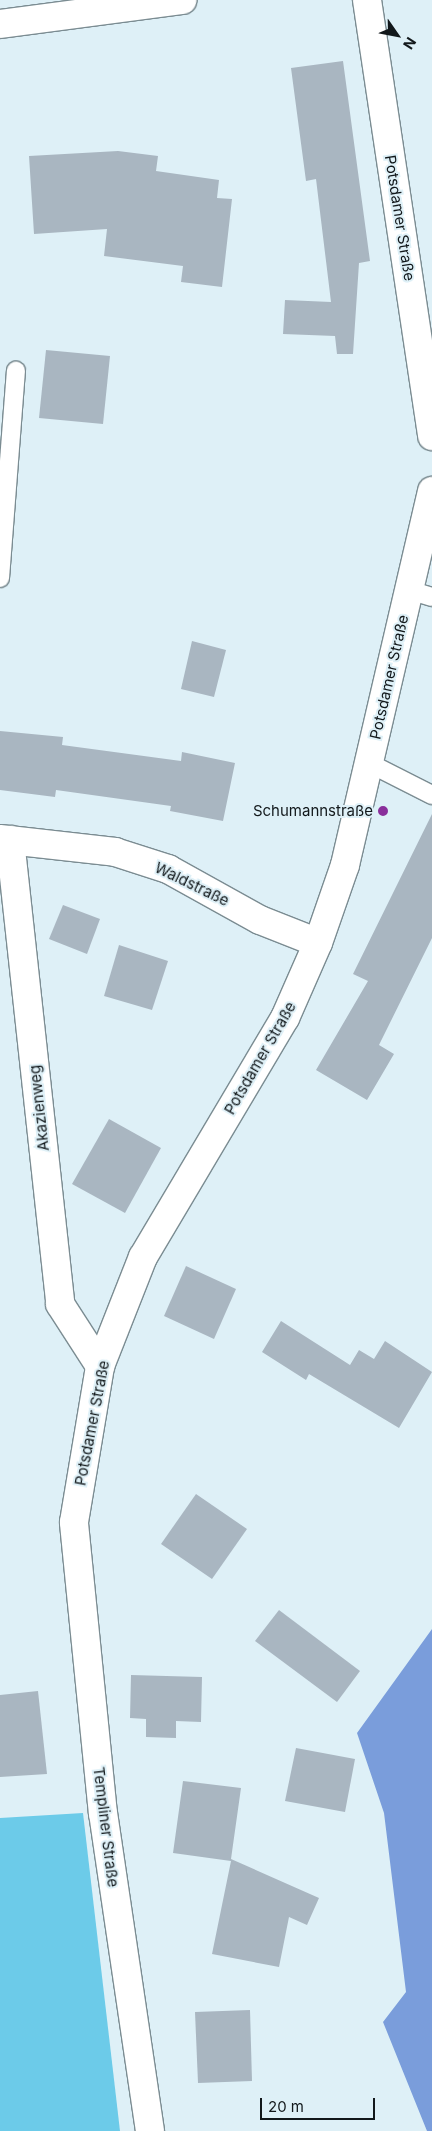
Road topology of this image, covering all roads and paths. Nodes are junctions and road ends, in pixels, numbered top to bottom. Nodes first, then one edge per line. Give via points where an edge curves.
1 (182, 0) edge
2 (367, 0) edge
3 (0, 24) edge
4 (16, 371) dead end
5 (432, 436) edge
6 (432, 491) edge
7 (0, 578) edge
8 (420, 593) edge
9 (369, 763) junction
10 (432, 795) edge
11 (5, 839) edge
12 (318, 943) junction
13 (100, 1366) junction
14 (74, 1522) joint
15 (150, 2131) edge

1 - 3 street
2 - 5 street, Potsdamer Straße
4 - 7 lane
6 - 8 street, Potsdamer Straße
8 - 9 street, Potsdamer Straße
9 - 10 lane
9 - 12 street, Potsdamer Straße via 345,865
11 - 12 street, Waldstraße via 115,852 168,870 260,920
11 - 13 street, Akazienweg via 60,1304
12 - 13 street, Potsdamer Straße via 285,1018 143,1257
13 - 14 street, Potsdamer Straße
14 - 15 street, Templiner Straße via 103,1814

